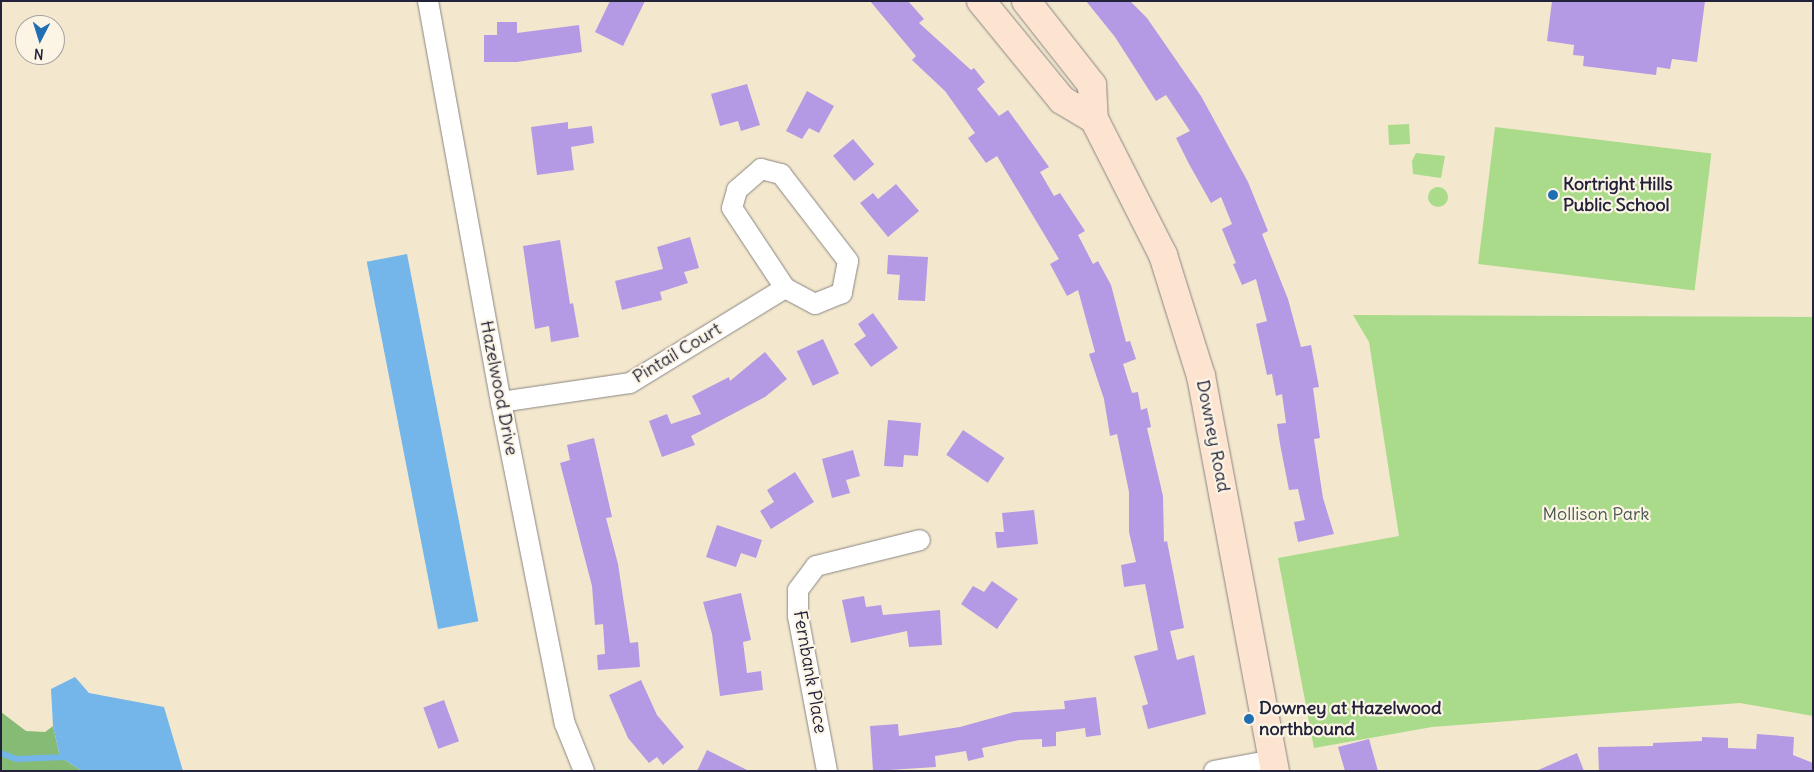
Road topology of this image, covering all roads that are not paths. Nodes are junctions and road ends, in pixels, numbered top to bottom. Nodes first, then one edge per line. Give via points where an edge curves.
1 (428, 1) edge
2 (1026, 1) edge
3 (997, 6) edge
4 (1094, 119) junction
5 (785, 288) junction
6 (501, 402) junction
7 (920, 540) dead end
8 (1275, 765) edge
9 (584, 771) edge
10 (827, 771) edge
11 (1214, 771) edge

1 - 6 street, Hazelwood Drive
2 - 4 main road, Downey Road via 1092,85
3 - 4 main road via 1062,100
4 - 8 main road, Downey Road via 1163,255 1201,376
5 - 5 street via 815,304 842,293 848,262 781,174 761,169 737,190 732,208
5 - 6 street, Pintail Court via 630,382
6 - 9 street, Hazelwood Drive via 565,724 579,766
7 - 10 street, Fernbank Place via 816,566 798,590 798,616
8 - 11 street

